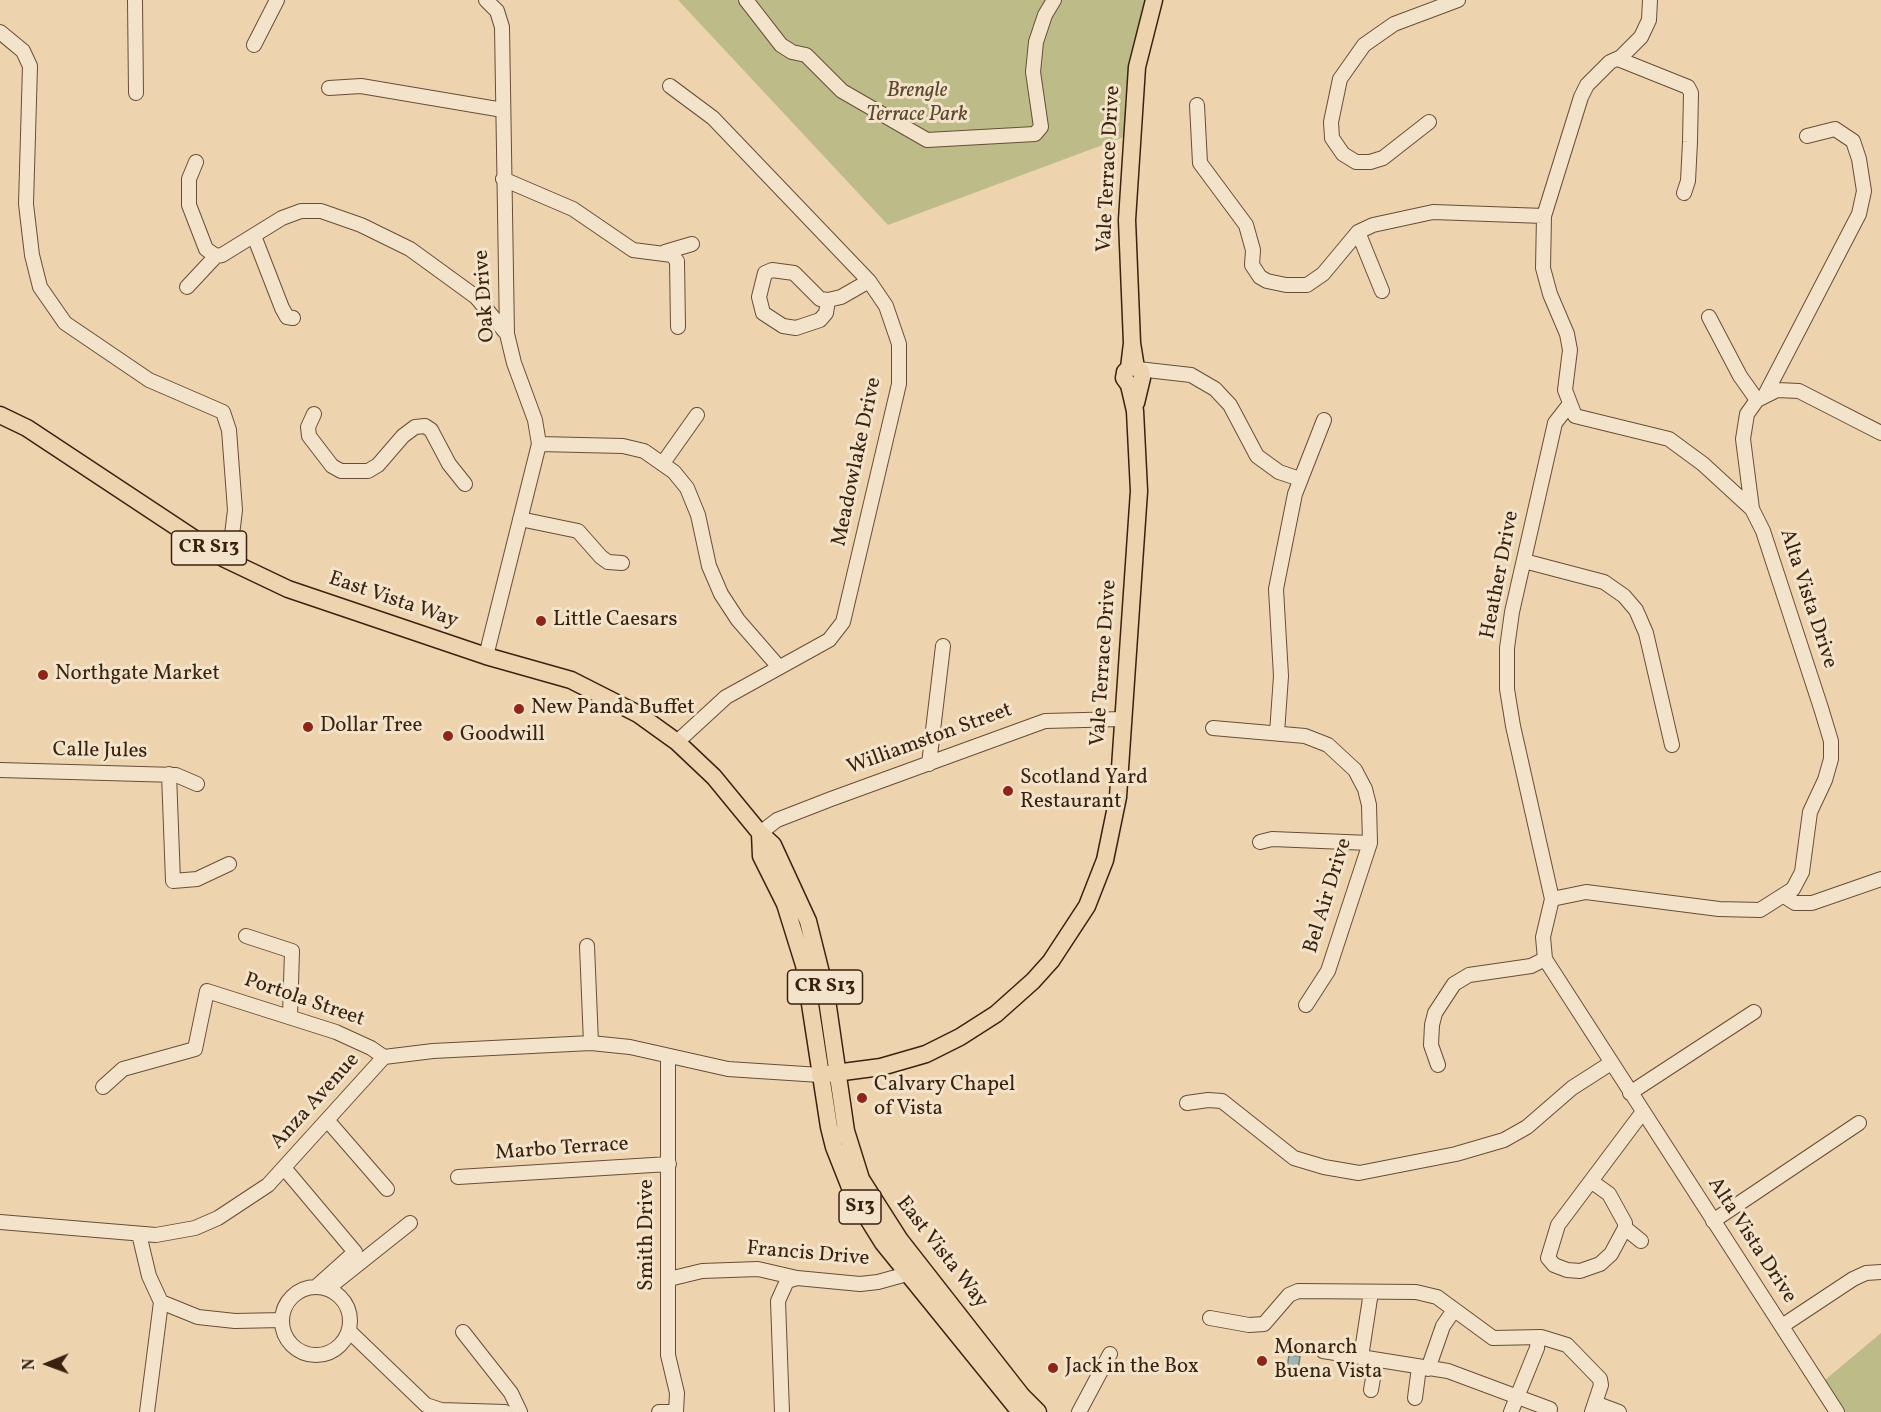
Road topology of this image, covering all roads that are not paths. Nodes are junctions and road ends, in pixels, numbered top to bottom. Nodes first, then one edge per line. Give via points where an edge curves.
1 (135, 0) edge
2 (277, 0) edge
3 (486, 0) edge
4 (746, 0) edge
5 (1054, 0) edge
6 (1154, 0) edge
7 (1458, 0) edge
8 (1650, 0) edge
9 (0, 32) edge
10 (254, 45) dead end
11 (1618, 59) junction
12 (670, 86) dead end
13 (329, 88) dead end
14 (136, 93) dead end
15 (1197, 105) dead end
16 (503, 110) junction
17 (1429, 122) dead end
18 (1808, 136) dead end
19 (196, 162) dead end
20 (504, 179) junction
21 (1684, 193) dead end
22 (1544, 216) junction
23 (1358, 232) junction
24 (254, 236) junction
25 (692, 244) dead end
26 (665, 252) junction
27 (216, 256) junction
28 (869, 281) junction
29 (187, 287) dead end
30 (1382, 291) dead end
31 (828, 300) junction
32 (1709, 317) dead end
33 (293, 318) dead end
34 (678, 327) dead end
35 (507, 334) junction
36 (1136, 376) junction
37 (1761, 398) junction
38 (1569, 405) junction
39 (0, 414) edge
40 (314, 414) dead end
41 (697, 415) dead end
42 (1324, 420) dead end
43 (1881, 433) edge
44 (538, 444) junction
45 (663, 463) junction
46 (1300, 479) junction
47 (465, 484) dead end
48 (1752, 509) junction
49 (520, 519) junction
50 (216, 553) junction
51 (1524, 561) junction
52 (622, 563) dead end
53 (943, 646) dead end
54 (486, 656) junction
55 (778, 666) junction
56 (1123, 718) junction
57 (1213, 728) dead end
58 (1277, 733) junction
59 (677, 742) junction
60 (1672, 745) dead end
61 (929, 764) junction
62 (0, 770) edge
63 (169, 774) junction
64 (197, 784) dead end
65 (760, 833) junction
66 (1260, 843) dead end
67 (1370, 843) junction
68 (230, 864) dead end
69 (1881, 879) edge
70 (1784, 896) junction
71 (1552, 899) junction
72 (246, 936) dead end
73 (587, 946) dead end
74 (1545, 959) junction
75 (1306, 1005) dead end
76 (1754, 1012) dead end
77 (290, 1016) junction
78 (591, 1043) junction
79 (668, 1057) junction
80 (384, 1058) junction
81 (1611, 1063) junction
82 (1438, 1065) dead end
83 (837, 1073) junction
84 (820, 1075) junction
85 (103, 1087) dead end
86 (1630, 1093) junction
87 (1187, 1103) dead end
88 (1642, 1113) junction
89 (328, 1121) junction
90 (1859, 1123) dead end
91 (669, 1164) junction
92 (285, 1169) junction
93 (458, 1177) dead end
94 (1590, 1184) junction
95 (387, 1190) dead end
96 (1713, 1221) junction
97 (0, 1222) edge
98 (410, 1223) dead end
99 (1625, 1228) junction
100 (139, 1234) junction
101 (1641, 1241) dead end
102 (883, 1243) junction
103 (1881, 1272) edge
104 (907, 1274) junction
105 (797, 1278) junction
106 (669, 1280) junction
107 (321, 1288) junction
108 (941, 1290) junction
109 (1371, 1292) junction
110 (161, 1302) junction
111 (1454, 1310) junction
112 (1210, 1318) dead end
113 (281, 1320) junction
114 (1782, 1326) junction
115 (349, 1331) junction
116 (463, 1332) dead end
117 (1538, 1338) junction
118 (1323, 1351) dead end
119 (1110, 1354) dead end
120 (1360, 1357) junction
121 (1376, 1360) junction
122 (1424, 1368) junction
123 (1371, 1390) dead end
124 (1517, 1397) junction
125 (1415, 1398) dead end
126 (1593, 1407) edge
127 (1550, 1409) dead end
128 (147, 1412) edge
129 (506, 1412) edge
130 (520, 1412) edge
131 (659, 1412) edge
132 (676, 1412) edge
133 (782, 1412) edge
134 (1020, 1412) edge
135 (1038, 1412) edge
136 (1079, 1412) edge
137 (1511, 1412) edge
138 (1619, 1412) edge
139 (1837, 1412) edge

1 - 14 street
2 - 10 street
3 - 16 street, Oak Drive via 497,11 502,27
4 - 5 street via 781,45 806,55 842,91 927,140 1035,134 1041,127 1033,72 1036,42
6 - 36 main road, Vale Terrace Drive via 1137,67 1127,220
7 - 17 street via 1394,24 1364,45 1340,79 1331,122 1332,138 1342,154 1356,162 1370,162 1383,158
8 - 11 street via 1649,20 1641,37
9 - 50 street via 23,51 30,66 26,204 40,287 65,322 148,380 223,412 229,430 236,510 232,534
11 - 21 street via 1688,87 1691,93 1688,181
11 - 22 street via 1587,85 1581,97
12 - 28 street, Meadowlake Drive via 713,118
13 - 16 street via 361,86
15 - 23 street via 1200,163 1246,225 1252,242 1252,265 1260,277 1286,285 1307,285 1323,274
16 - 20 street, Oak Drive
18 - 37 street via 1835,129 1853,141 1864,191 1859,214
19 - 27 street via 189,179 189,205 206,249
20 - 26 street via 573,209 633,250
20 - 35 street, Oak Drive
22 - 23 street via 1433,212
22 - 38 street via 1543,268 1570,350 1564,390
23 - 30 street
24 - 27 street
24 - 33 street via 282,308 287,317
24 - 35 street via 301,211 321,211 360,225 410,249 453,278 476,297
25 - 26 street
26 - 34 street via 677,261
27 - 29 street
28 - 31 street
28 - 55 street, Meadowlake Drive via 886,306 899,344 898,384 845,615 829,640
31 - 31 street via 820,299 794,273 772,270 765,273 759,297 763,313 783,326 796,328 820,320
32 - 37 street via 1740,376
35 - 44 street, Oak Drive via 535,420
36 - 46 street via 1191,375 1215,389 1230,405 1257,456 1279,472
36 - 56 main road, Vale Terrace Drive via 1139,491
37 - 43 street via 1782,390 1799,391
37 - 48 street via 1747,414 1743,439
38 - 48 street, Alta Vista Drive via 1575,416 1669,439
38 - 51 street, Heather Drive via 1555,423
39 - 50 main road, East Vista Way / CR S13
40 - 47 street via 309,436 332,466 341,471 368,471 403,435 425,426
41 - 45 street
42 - 46 street
44 - 45 street via 623,446 644,451
44 - 49 street, Oak Drive
45 - 55 street via 687,488 721,594
46 - 58 street via 1276,589 1281,676
48 - 70 street, Alta Vista Drive via 1763,531 1832,750 1829,769 1808,818 1802,872
49 - 52 street via 578,531 601,557
49 - 54 street, Oak Drive
50 - 54 main road, East Vista Way / CR S13 via 288,589
51 - 60 street via 1604,582 1636,610 1646,633
51 - 71 street, Heather Drive via 1507,648 1507,689
53 - 61 street
54 - 59 main road, East Vista Way / CR S13 via 571,680 638,714
55 - 59 street, Meadowlake Drive via 726,697
56 - 61 street, Williamston Street via 1045,721
56 - 83 main road, Vale Terrace Drive via 1118,797 1105,860 1087,906 1051,961 996,1014 960,1037 926,1054 881,1067
57 - 58 street, Bel Air Drive
58 - 67 street, Bel Air Drive via 1305,736 1328,745 1355,770 1369,805
59 - 65 main road, East Vista Way / CR S13 via 714,777
61 - 65 street, Williamston Street via 777,820
62 - 63 street, Calle Jules
63 - 64 street, Calle Jules
63 - 68 street via 173,881 196,879
65 - 83 main road, East Vista Way / CR S13 via 773,845 790,877 816,944
65 - 84 main road, CR S13 via 760,856 785,904 804,965
66 - 67 street via 1272,838
67 - 75 street, Bel Air Drive via 1328,971
69 - 70 street via 1812,903 1795,903
70 - 71 street, Alta Vista Drive via 1751,912 1586,892
71 - 74 street via 1544,937
72 - 77 street via 292,951
73 - 78 street
74 - 81 street, Alta Vista Drive
74 - 82 street via 1531,966 1470,975 1454,984 1435,1013 1432,1025 1431,1045
76 - 86 street
77 - 80 street, Portola Street via 362,1044
77 - 85 street, Portola Street via 207,991 195,1049 123,1069
78 - 79 street, Anza Avenue via 630,1047
78 - 80 street, Anza Avenue via 433,1051
79 - 84 street, Anza Avenue via 728,1069
79 - 91 street, Smith Drive
80 - 89 street, Anza Avenue
81 - 86 street, Alta Vista Drive
81 - 87 street via 1504,1140 1359,1173 1294,1158 1222,1101
83 - 84 main road, Vale Terrace Drive
83 - 108 main road, East Vista Way / CR S13 via 846,1131 861,1179 900,1240
84 - 102 main road, East Vista Way / S13 via 830,1132 853,1195
86 - 88 street, Alta Vista Drive
88 - 94 street
88 - 96 street, Alta Vista Drive
89 - 92 street, Anza Avenue
89 - 95 street
90 - 96 street
91 - 93 street, Marbo Terrace
91 - 106 street, Smith Drive
92 - 100 street, Anza Avenue via 218,1218 176,1233
92 - 107 street via 355,1252
94 - 99 street via 1609,1194
94 - 99 street via 1558,1225 1548,1258 1567,1270 1580,1271 1600,1264 1611,1254
96 - 114 street, Alta Vista Drive
97 - 100 street, Anza Avenue
98 - 107 street
99 - 101 street
100 - 110 street via 149,1276
102 - 104 main road, East Vista Way / S13
102 - 108 main road via 901,1254 932,1293
103 - 114 street via 1853,1279
104 - 105 street, Francis Drive via 860,1284
104 - 134 main road, East Vista Way / S13
105 - 106 street, Francis Drive via 758,1269 702,1270
105 - 133 street via 787,1281 778,1301
106 - 132 street, Smith Drive via 668,1355 677,1393
107 - 113 street via 296,1293 283,1309
107 - 115 street via 344,1301
108 - 135 main road, East Vista Way / CR S13
109 - 111 street via 1416,1292 1437,1297
109 - 112 street via 1298,1291 1289,1295 1264,1324
109 - 120 street
110 - 113 street via 198,1317
110 - 128 street
111 - 117 street via 1493,1338
111 - 122 street
113 - 115 street via 287,1341 304,1354 326,1354 336,1349
114 - 139 street, Alta Vista Drive
115 - 129 street via 426,1405 441,1410
116 - 130 street via 511,1393
117 - 124 street
117 - 126 street via 1567,1346 1600,1379
118 - 120 street
119 - 136 street
120 - 121 street
121 - 122 street
121 - 123 street
122 - 124 street via 1448,1371
122 - 125 street
124 - 127 street
124 - 137 street
126 - 138 street
131 - 132 street, Smith Drive

